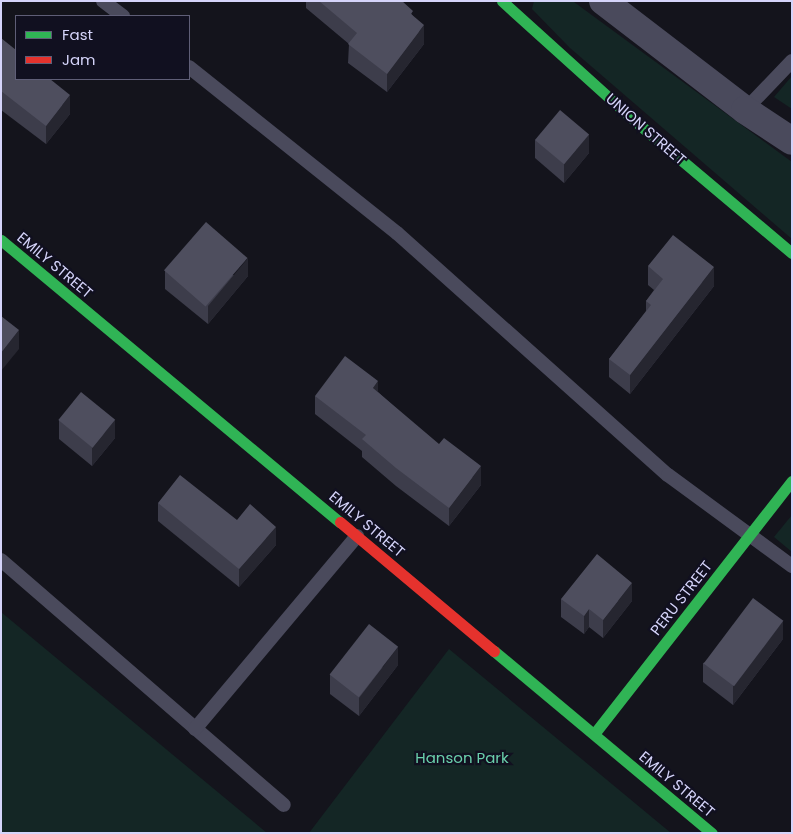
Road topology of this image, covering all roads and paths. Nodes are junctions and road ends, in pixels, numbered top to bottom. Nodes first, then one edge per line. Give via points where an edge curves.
1 (103, 1) edge
2 (502, 1) edge
3 (603, 1) edge
4 (121, 15) edge
5 (792, 61) edge
6 (190, 68) edge
7 (745, 110) junction
8 (792, 141) edge
9 (1, 240) edge
10 (792, 253) edge
11 (792, 481) edge
12 (357, 536) junction
13 (748, 537) junction
14 (1, 560) edge
15 (792, 566) edge
16 (195, 728) junction
17 (594, 734) junction
18 (284, 806) dead end
19 (712, 833) edge

1 - 4 lane
2 - 10 street, UNION STREET via 635,120
3 - 7 street
5 - 7 lane
6 - 13 lane via 397,233 668,475
7 - 8 street
9 - 12 street, EMILY STREET
11 - 13 street, PERU STREET
12 - 16 lane
12 - 17 street, EMILY STREET
13 - 15 lane
13 - 17 street, PERU STREET
14 - 16 lane
16 - 18 lane
17 - 19 street, EMILY STREET

